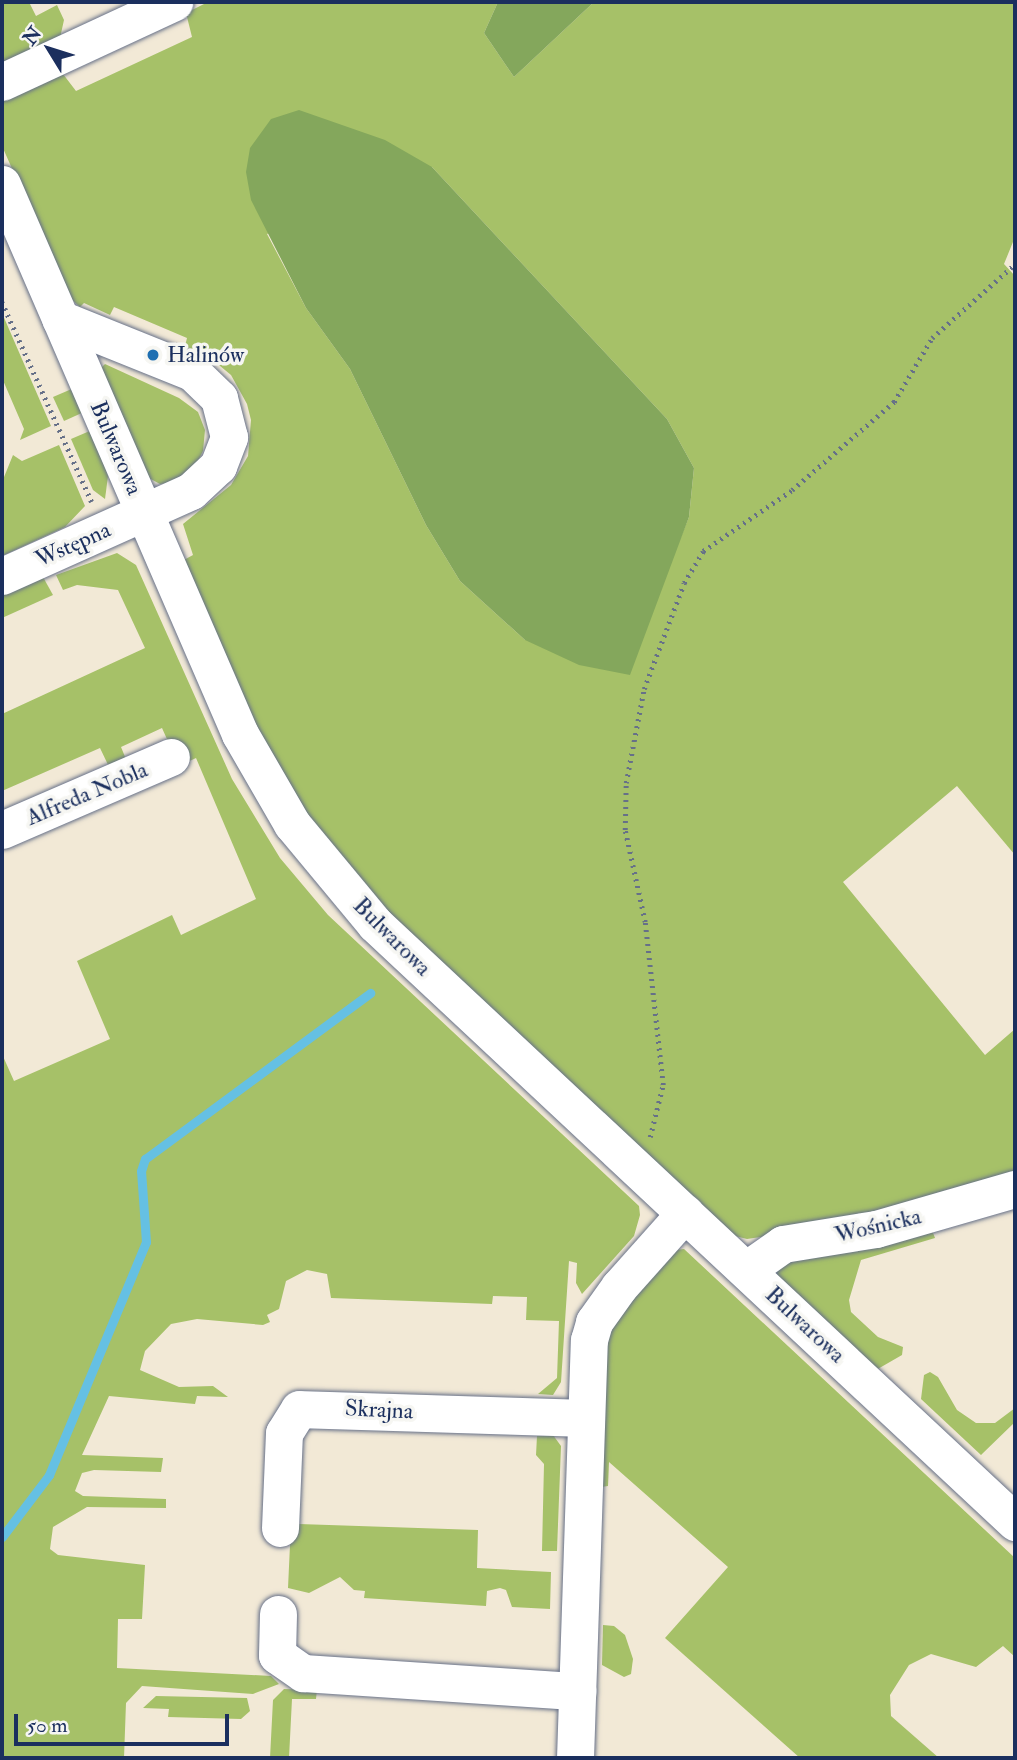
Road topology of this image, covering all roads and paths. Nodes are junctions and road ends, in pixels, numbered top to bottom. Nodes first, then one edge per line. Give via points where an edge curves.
1 (164, 4) edge
2 (2, 82) edge
3 (2, 184) edge
4 (1015, 264) edge
5 (2, 302) edge
6 (60, 319) junction
7 (89, 512) dead end
8 (144, 514) junction
9 (2, 576) edge
10 (172, 757) dead end
11 (2, 830) edge
12 (635, 1166) junction
13 (1015, 1189) edge
14 (685, 1213) junction
15 (747, 1270) junction
16 (584, 1418) junction
17 (1015, 1522) edge
18 (280, 1528) dead end
19 (278, 1614) dead end
20 (577, 1691) junction
21 (575, 1758) edge

1 - 2 street
3 - 6 street, Bulwarowa
4 - 12 path via 932,338 894,402 792,490 703,551 684,583 644,689 626,783 625,830 646,922 663,1085 653,1132
5 - 7 path via 94,505
6 - 8 street, Bulwarowa
6 - 8 street, Wstępna via 192,372 210,387 224,409 229,437 218,466 191,491
8 - 9 street, Wstępna
8 - 12 street, Bulwarowa via 240,734 292,824 375,924
10 - 11 street, Alfreda Nobla
12 - 14 street, Bulwarowa
13 - 15 street, Wośnicka via 876,1229 783,1244
14 - 15 street, Bulwarowa
14 - 16 street via 594,1322 585,1363
15 - 17 street, Bulwarowa
16 - 18 street, Skrajna via 299,1409 284,1433
16 - 20 street
19 - 20 street via 276,1655 303,1674
20 - 21 street

